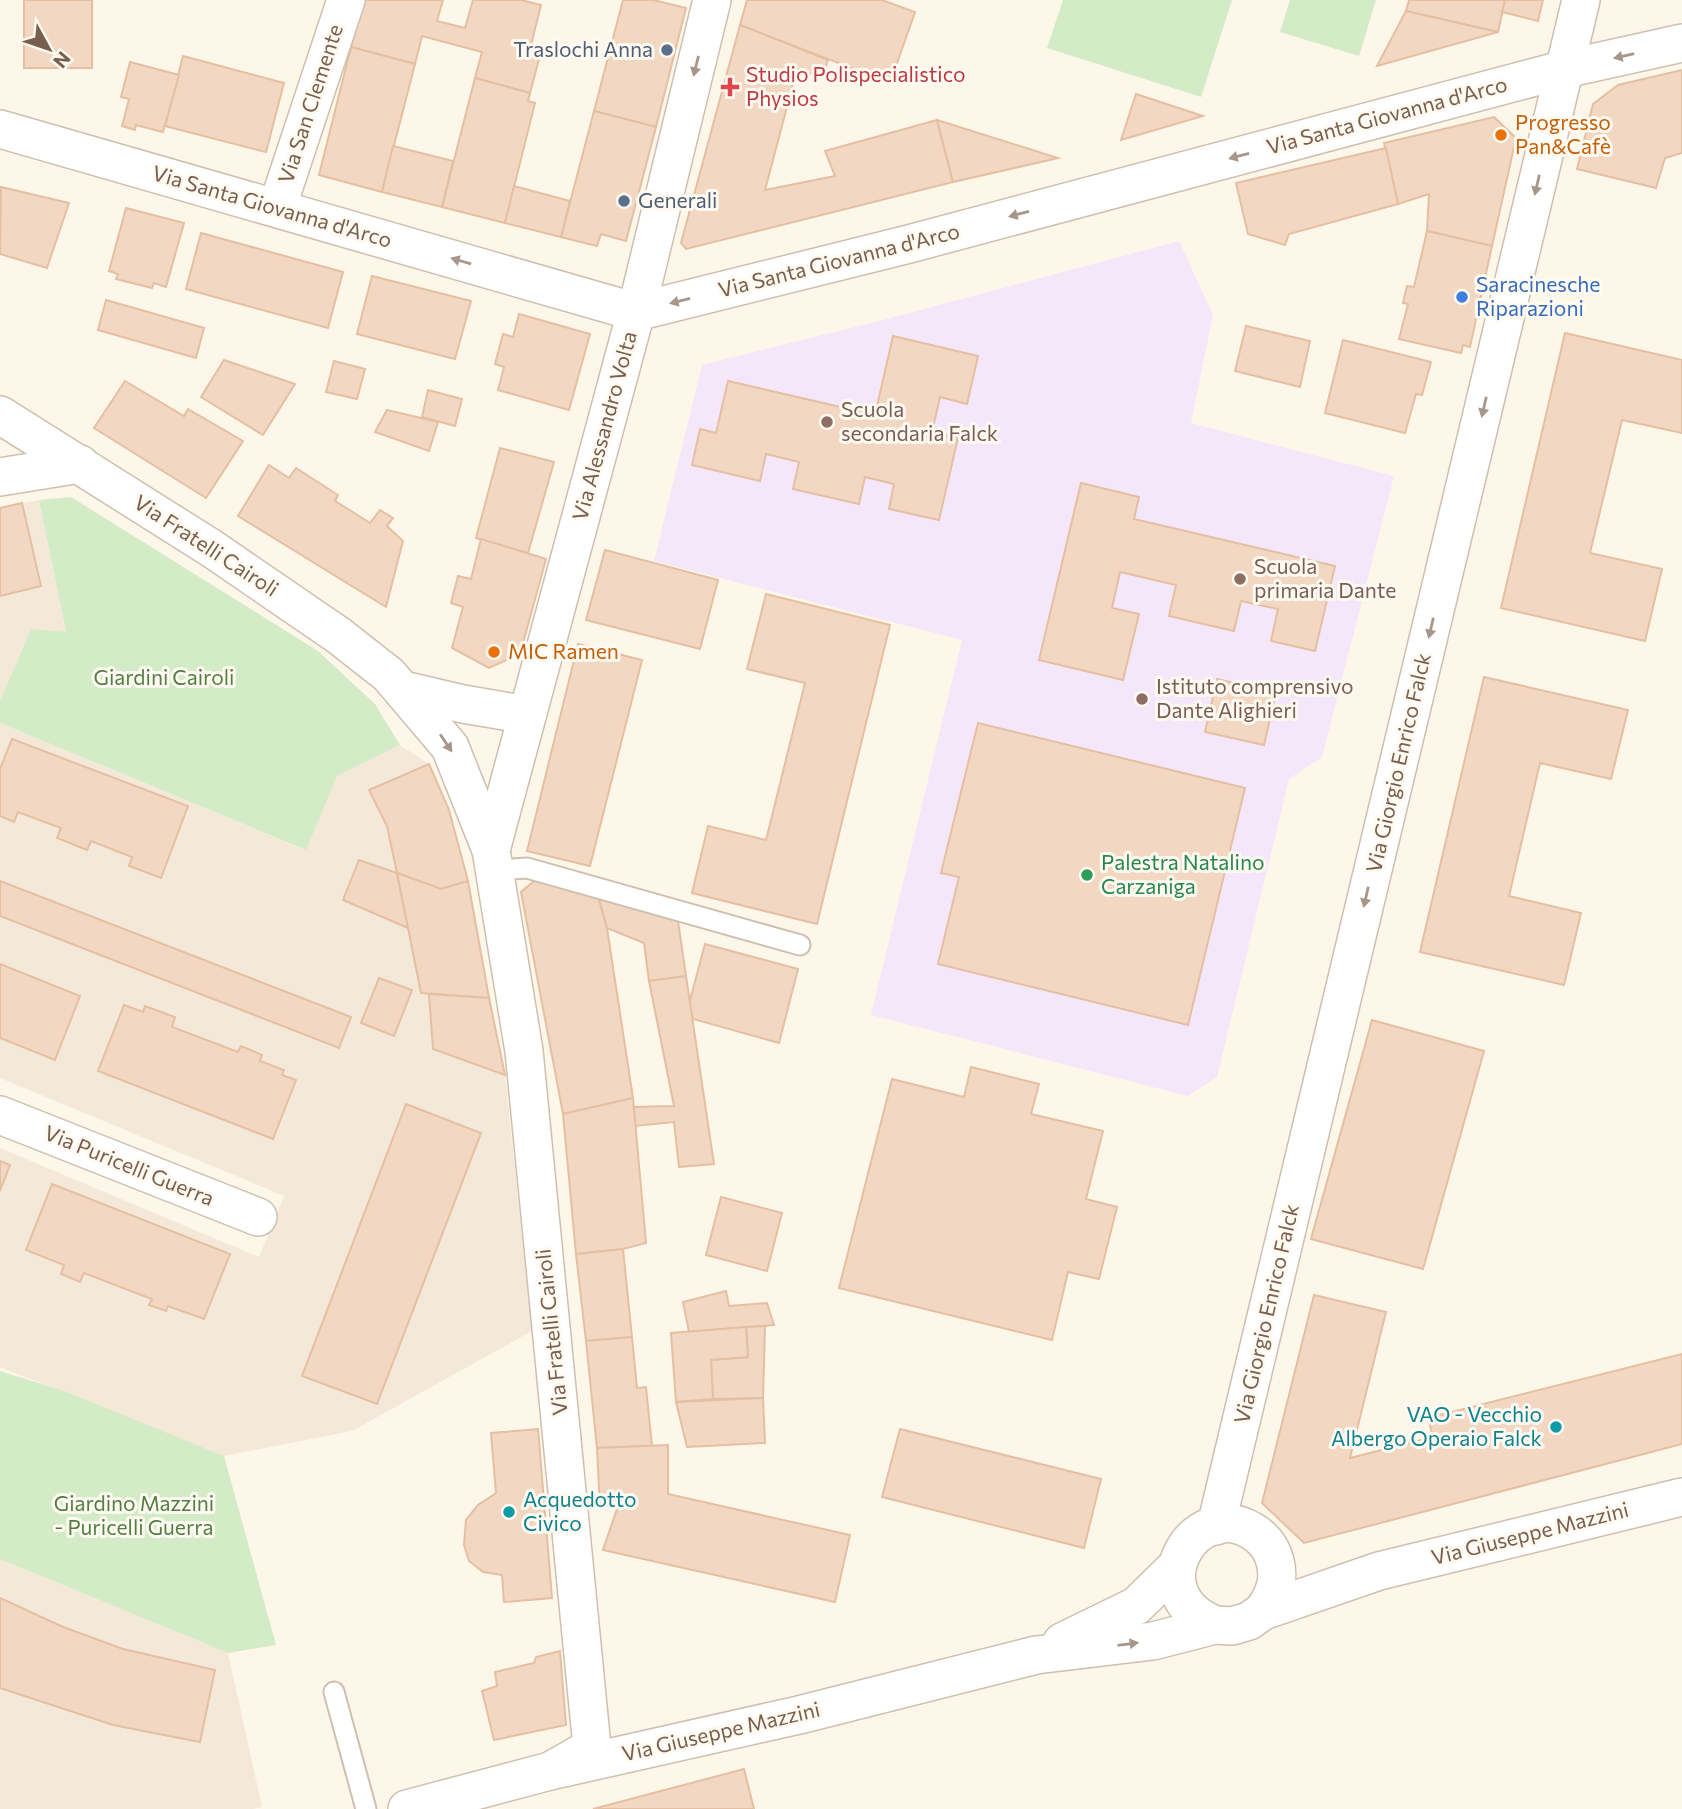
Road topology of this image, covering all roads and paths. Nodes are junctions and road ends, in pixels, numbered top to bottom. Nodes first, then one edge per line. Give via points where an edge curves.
1 (346, 0) edge
2 (712, 0) edge
3 (1581, 0) edge
4 (1682, 43) edge
5 (1565, 69) junction
6 (0, 129) edge
7 (277, 208) junction
8 (636, 312) junction
9 (0, 415) edge
10 (80, 464) junction
11 (0, 477) edge
12 (404, 690) junction
13 (527, 715) junction
14 (493, 860) junction
15 (800, 945) dead end
16 (0, 1115) edge
17 (258, 1217) dead end
18 (1682, 1497) edge
19 (1216, 1525) junction
20 (1277, 1566) junction
21 (1177, 1567) junction
22 (1379, 1571) junction
23 (1263, 1611) junction
24 (1215, 1625) junction
25 (1036, 1655) junction
26 (334, 1692) dead end
27 (550, 1771) junction
28 (366, 1809) edge
29 (407, 1809) edge

1 - 7 street, Via San Clemente
2 -> 8 street, Via Alessandro Volta
3 - 5 street, Via Giorgio Enrico Falck
4 -> 5 street, Via Santa Giovanna d'Arco
5 -> 8 street, Via Santa Giovanna d'Arco
5 -> 19 street, Via Giorgio Enrico Falck
6 - 7 street, Via Santa Giovanna d'Arco
8 -> 7 street, Via Santa Giovanna d'Arco
8 - 13 street, Via Alessandro Volta
9 - 10 street, Via Fratelli Cairoli
10 - 11 street
10 - 12 street, Via Fratelli Cairoli via 338,635
12 - 13 street, Via Fratelli Cairoli
12 -> 14 street, Via Fratelli Cairoli via 450,747
13 - 14 street, Via Alessandro Volta
14 - 15 lane
14 - 27 street, Via Fratelli Cairoli via 524,1051 593,1747
16 - 17 street, Via Puricelli Guerra
18 - 22 street, Via Giuseppe Mazzini
19 - 20 street via 1232,1524 1262,1538
19 - 21 street, Via Giuseppe Mazzini via 1190,1540
20 - 22 street, Via Giuseppe Mazzini
20 - 23 street via 1278,1582
21 - 24 street via 1179,1590 1189,1609
21 - 25 street, Via Giuseppe Mazzini via 1136,1606
22 - 23 street, Via Giuseppe Mazzini
23 - 24 street, Via Giuseppe Mazzini via 1232,1626
25 -> 24 street, Via Giuseppe Mazzini via 1153,1641
25 - 27 street, Via Giuseppe Mazzini
26 - 28 lane
27 - 29 street, Via Giuseppe Mazzini

